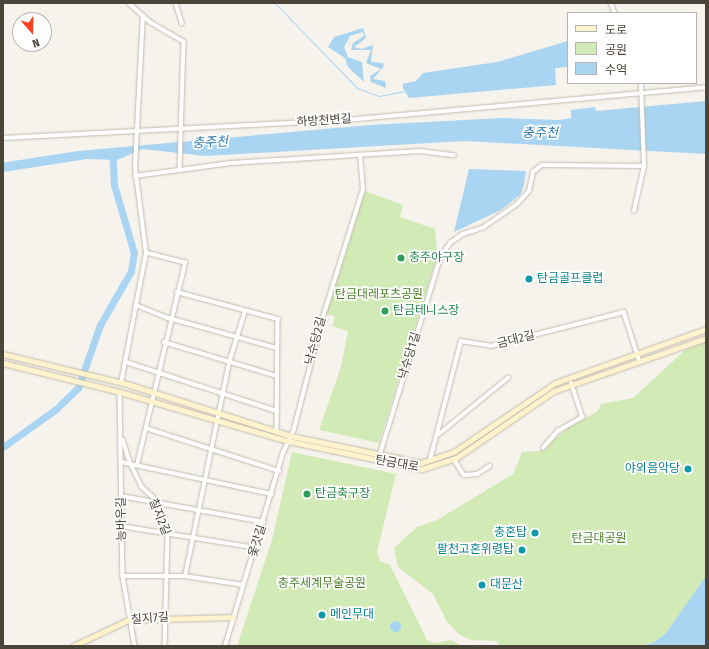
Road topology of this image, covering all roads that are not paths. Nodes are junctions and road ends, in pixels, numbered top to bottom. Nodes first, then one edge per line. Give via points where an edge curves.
1 (129, 3) edge
2 (176, 3) edge
3 (143, 16) junction
4 (182, 23) dead end
5 (641, 84) edge
6 (706, 87) edge
7 (644, 92) junction
8 (180, 130) junction
9 (135, 132) junction
10 (3, 138) edge
11 (360, 155) junction
12 (454, 155) dead end
13 (644, 166) junction
14 (180, 170) junction
15 (135, 176) junction
16 (634, 211) dead end
17 (146, 253) junction
18 (177, 292) junction
19 (136, 305) junction
20 (244, 311) junction
21 (169, 318) junction
22 (706, 329) edge
23 (237, 336) junction
24 (706, 338) edge
25 (164, 342) junction
26 (277, 348) junction
27 (3, 354) edge
28 (638, 354) junction
29 (126, 362) junction
30 (640, 362) junction
31 (3, 363) edge
32 (230, 363) junction
33 (157, 371) junction
34 (277, 376) junction
35 (508, 378) dead end
36 (122, 383) junction
37 (571, 384) junction
38 (120, 392) junction
39 (154, 392) junction
40 (225, 392) junction
41 (152, 401) junction
42 (277, 411) junction
43 (219, 413) junction
44 (217, 421) junction
45 (146, 428) junction
46 (277, 432) junction
47 (438, 434) junction
48 (291, 436) junction
49 (122, 437) junction
50 (288, 441) junction
51 (543, 448) dead end
52 (211, 451) junction
53 (378, 458) junction
54 (454, 459) junction
55 (121, 462) junction
56 (428, 463) junction
57 (131, 464) junction
58 (137, 465) junction
59 (490, 466) dead end
60 (279, 470) junction
61 (205, 479) junction
62 (272, 494) junction
63 (121, 496) junction
64 (154, 501) junction
65 (199, 511) junction
66 (264, 522) junction
67 (121, 526) junction
68 (168, 534) junction
69 (194, 539) junction
70 (257, 548) junction
71 (123, 576) junction
72 (168, 576) junction
73 (185, 576) junction
74 (243, 585) junction
75 (164, 617) junction
76 (234, 618) junction
77 (128, 620) junction
78 (73, 646) edge
79 (135, 646) edge
80 (165, 646) edge
81 (226, 646) edge

1 - 3 street
2 - 4 street
3 - 8 street via 184,42
3 - 9 street
5 - 7 street
6 - 7 street, 하방천변길
7 - 8 street, 하방천변길 via 426,113
7 - 13 street
8 - 9 street, 하방천변길
8 - 14 street
9 - 10 street, 하방천변길 via 88,130
9 - 15 street
11 - 12 street via 420,151
11 - 14 street
11 - 48 street, 낙수당2길 via 363,189 322,320
13 - 16 street
13 - 53 street, 낙수당1길 via 542,165 533,172 529,191 517,204 484,227 463,234 450,243 441,256
14 - 15 street
15 - 17 street
17 - 18 street via 185,263
17 - 19 street
18 - 20 street
18 - 21 street
19 - 21 street
19 - 29 street
20 - 23 street
20 - 26 street via 278,319
21 - 23 street
21 - 25 street
22 - 28 main road, 탄금대로
23 - 26 street
23 - 32 street
24 - 30 main road, 탄금대로
25 - 32 street
25 - 33 street
26 - 34 street
27 - 36 main road, 탄금대로
28 - 30 street
28 - 47 street, 금대2길 via 624,312 492,346 461,341
28 - 56 main road, 탄금대로 via 544,388 455,451
29 - 33 street
29 - 36 street
30 - 37 main road, 탄금대로
31 - 38 main road, 탄금대로
32 - 34 street
32 - 40 street
33 - 39 street
33 - 40 street
34 - 42 street
35 - 47 street
36 - 38 main road
36 - 39 main road, 탄금대로
37 - 51 street via 582,417 558,431
37 - 54 main road, 탄금대로 via 529,405
38 - 41 main road, 탄금대로
38 - 49 street, 능바우길
39 - 41 street
39 - 43 main road, 탄금대로
40 - 42 street
40 - 43 street
41 - 44 main road, 탄금대로
41 - 45 street
42 - 46 street
43 - 44 street
43 - 46 main road, 탄금대로
44 - 50 main road, 탄금대로
44 - 52 street
45 - 52 street
45 - 58 street
46 - 48 main road, 탄금대로
47 - 56 street, 금대2길
48 - 50 street, 옻갓길
48 - 53 main road, 탄금대로
49 - 55 street, 능바우길
49 - 57 street, 칠지2길
50 - 53 main road, 탄금대로
50 - 60 street, 옻갓길
52 - 60 street
52 - 61 street
53 - 54 main road, 탄금대로 via 422,469
53 - 56 main road, 탄금대로
54 - 59 street via 464,475 476,474
55 - 57 street
55 - 63 street, 능바우길
57 - 58 street
57 - 64 street, 칠지2길
58 - 61 street
60 - 62 street, 옻갓길
61 - 62 street
61 - 65 street
62 - 66 street, 옻갓길
63 - 64 street
63 - 67 street, 능바우길
64 - 65 street
64 - 68 street, 칠지2길
65 - 66 street
65 - 69 street
66 - 70 street, 옻갓길
67 - 68 street
67 - 71 street, 능바우길
68 - 69 street
68 - 72 street, 칠지2길
69 - 70 street
69 - 73 street
70 - 74 street, 옻갓길
71 - 72 street
71 - 77 street, 능바우길
72 - 73 street
72 - 75 street, 칠지2길
73 - 74 street
74 - 76 street, 옻갓길
75 - 76 main road, 칠지7길
75 - 77 main road, 칠지7길
75 - 80 street, 칠지2길
76 - 81 street, 옻갓길
77 - 78 main road, 칠지7길
77 - 79 street, 능바우길

